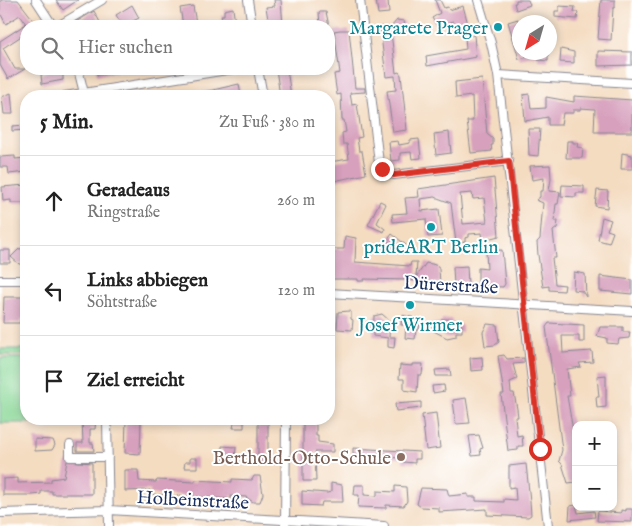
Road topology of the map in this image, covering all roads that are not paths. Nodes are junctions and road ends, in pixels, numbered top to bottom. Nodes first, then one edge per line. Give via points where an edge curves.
1 (36, 0) edge
2 (102, 0) edge
3 (248, 0) edge
4 (360, 0) edge
5 (478, 0) edge
6 (49, 20) edge
7 (68, 20) edge
8 (251, 20) edge
9 (80, 75) edge
10 (197, 75) edge
11 (259, 75) edge
12 (498, 75) junction
13 (632, 83) edge
14 (120, 88) joint
15 (83, 90) edge
16 (106, 90) edge
17 (262, 90) edge
18 (509, 161) junction
19 (0, 280) edge
20 (20, 280) edge
21 (335, 293) edge
22 (524, 305) junction
23 (632, 311) edge
24 (108, 425) edge
25 (286, 425) edge
26 (70, 445) dead end
27 (108, 458) junction
28 (109, 510) junction
29 (0, 513) edge
30 (285, 523) edge
31 (109, 526) edge
32 (384, 526) edge
33 (548, 526) edge

1 - 6 street
2 - 7 street
3 - 8 street
4 - 18 street via 382,169 394,175
5 - 12 street
9 - 15 street
10 - 14 street
11 - 17 street
12 - 13 street
12 - 18 street
14 - 16 street
18 - 22 street
19 - 20 street
21 - 22 street, Dürerstraße
22 - 23 street, Dürerstraße
22 - 33 street
24 - 27 street
25 - 30 street
26 - 27 street via 70,457
27 - 28 street
28 - 29 street, Holbeinstraße
28 - 30 street, Holbeinstraße
28 - 31 street
30 - 32 street, Holbeinstraße

